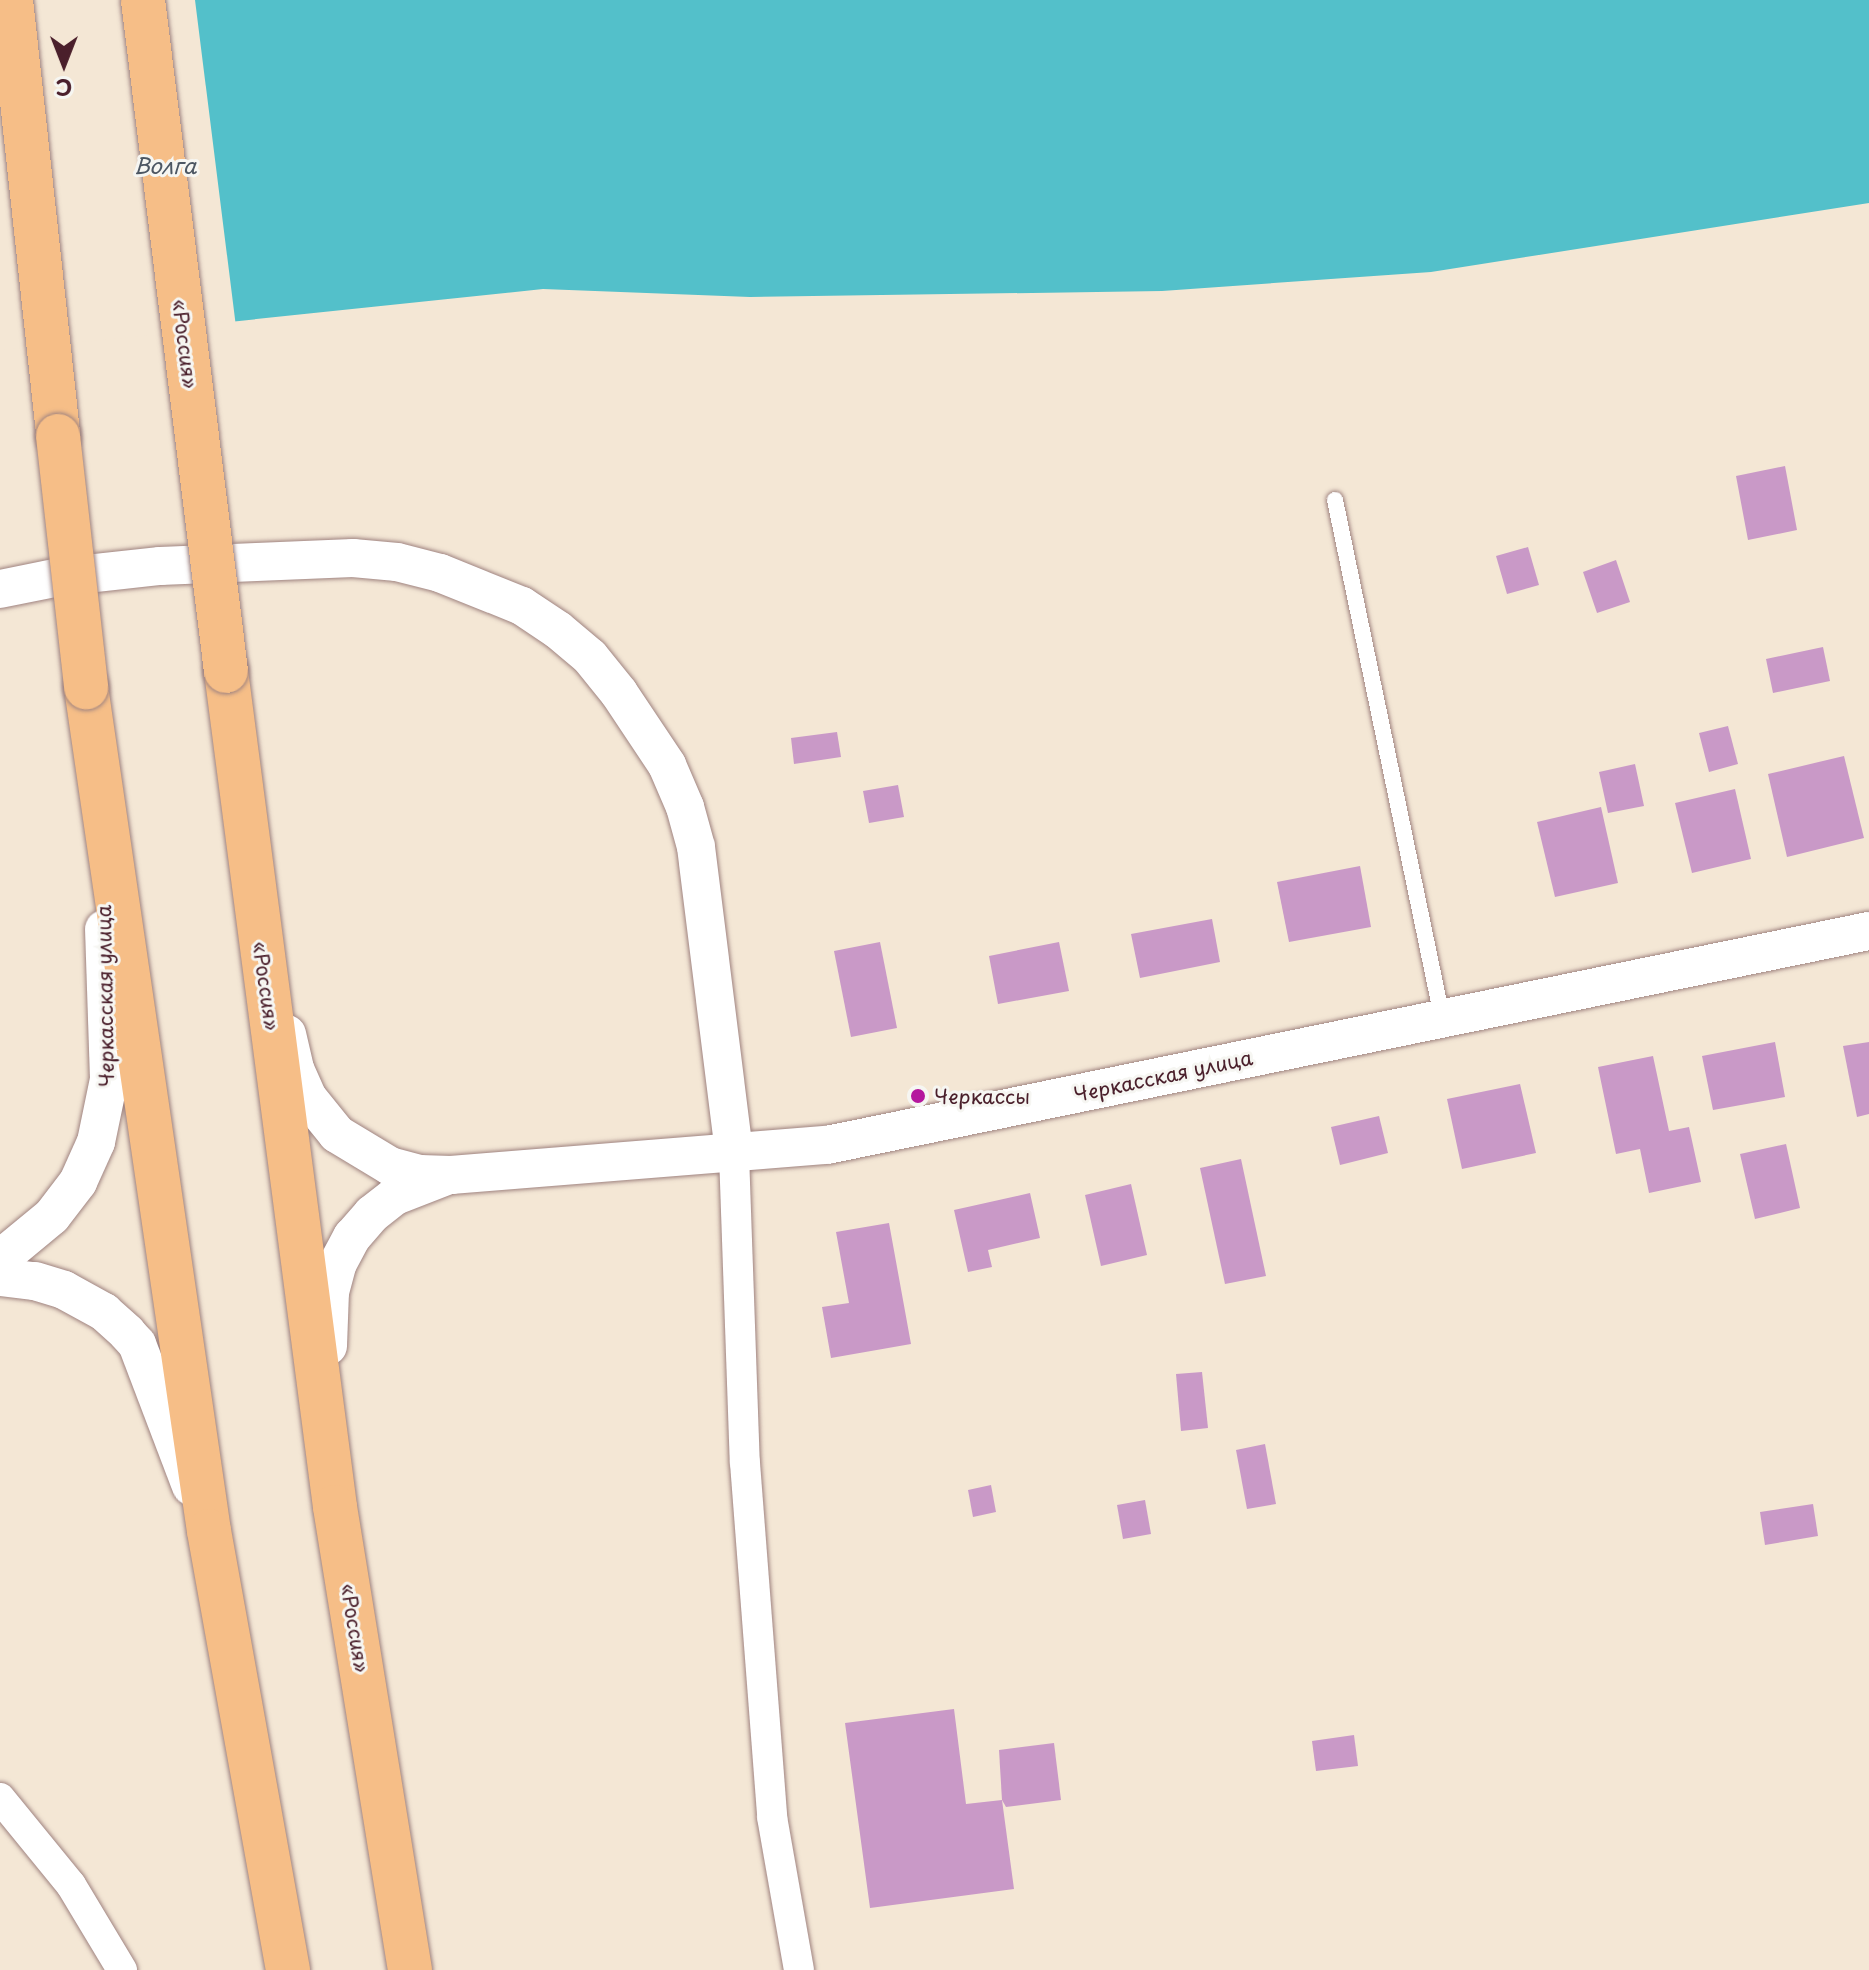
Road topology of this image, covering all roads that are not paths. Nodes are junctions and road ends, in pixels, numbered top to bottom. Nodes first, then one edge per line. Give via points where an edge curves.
1 (11, 0) edge
2 (143, 0) edge
3 (1335, 500) dead end
4 (0, 589) edge
5 (239, 780) junction
6 (99, 791) junction
7 (1869, 931) edge
8 (1442, 1017) junction
9 (734, 1154) junction
10 (451, 1175) junction
11 (0, 1259) edge
12 (0, 1277) edge
13 (335, 1507) junction
14 (209, 1531) junction
15 (0, 1798) edge
16 (122, 1970) edge
17 (288, 1970) edge
18 (410, 1970) edge
19 (799, 1970) edge

1 - 6 highway, bridge
2 - 5 highway, «Россия», bridge
3 - 8 lane
4 - 9 street via 148,567 353,558 440,573 522,606 558,630 590,657 627,704 667,765 685,807 696,847
5 - 10 street, Черкасская улица via 291,1055 308,1098 337,1134 362,1152 405,1170
5 - 13 highway, «Россия»
6 - 11 street, Черкасская улица via 110,1057 103,1121 88,1162 66,1199 37,1231
6 - 14 highway
7 - 8 street, Черкасская улица
8 - 9 street, Черкасская улица via 827,1145
9 - 10 street, Черкасская улица
9 - 19 street via 745,1463 772,1817
10 - 13 street, Черкасская улица via 383,1204 352,1237 338,1263 327,1322
12 - 14 street via 35,1281 78,1297 104,1312 137,1344
13 - 18 highway, «Россия»
14 - 17 highway
15 - 16 street via 71,1885

